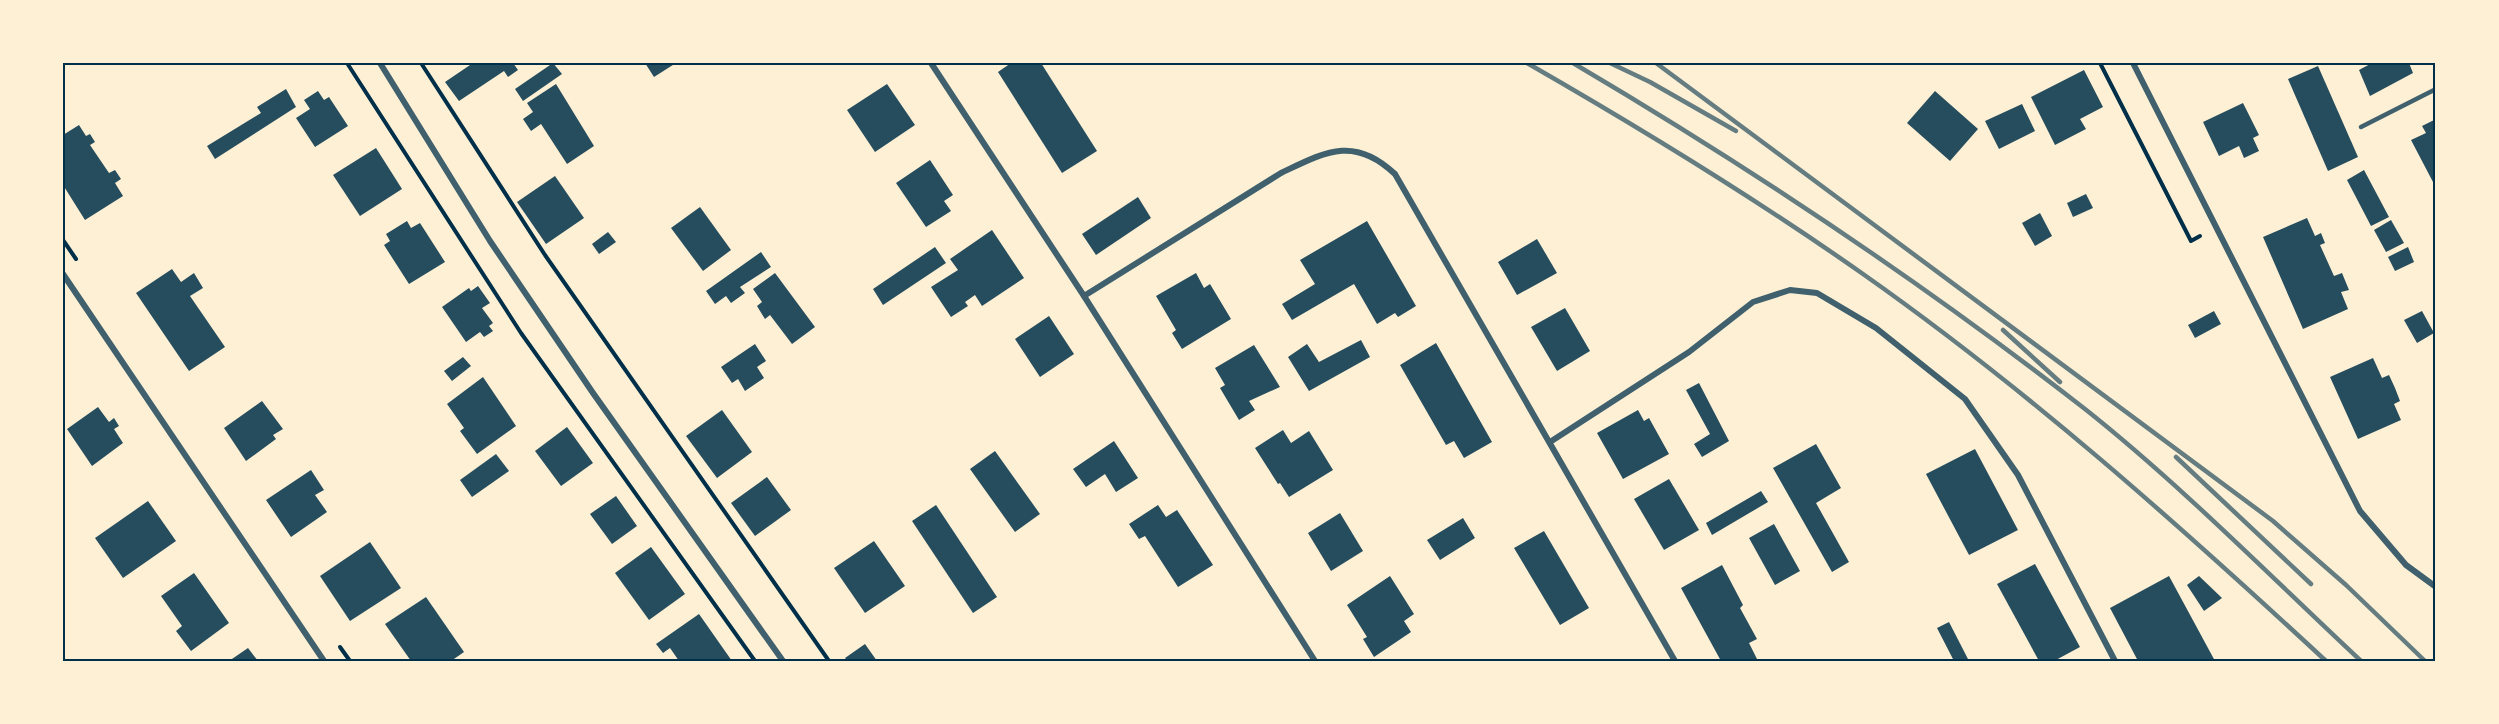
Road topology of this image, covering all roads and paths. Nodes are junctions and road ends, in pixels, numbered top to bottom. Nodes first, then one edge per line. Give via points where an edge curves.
1 (347, 63) edge
2 (380, 63) edge
3 (421, 63) edge
4 (931, 63) edge
5 (2100, 63) edge
6 (2133, 63) edge
7 (2436, 89) edge
8 (2361, 128) dead end
9 (2217, 228) junction
10 (63, 274) edge
11 (1084, 296) junction
12 (1550, 442) junction
13 (2436, 587) edge
14 (324, 661) edge
15 (755, 661) edge
16 (783, 661) edge
17 (829, 661) edge
18 (1315, 661) edge
19 (1675, 661) edge
20 (2115, 661) edge

1 - 15 path via 521,333
2 - 16 street via 490,240 582,377
3 - 17 path via 545,255
4 - 11 street
5 - 9 path via 2192,241
6 - 9 street
7 - 8 lane
9 - 13 street via 2360,511 2406,564
10 - 14 street
11 - 12 street via 1281,173 1324,153 1356,150 1372,155 1395,174
11 - 18 street
12 - 19 street
12 - 20 street via 1689,352 1753,302 1790,290 1817,293 1876,328 1965,399 2018,475

